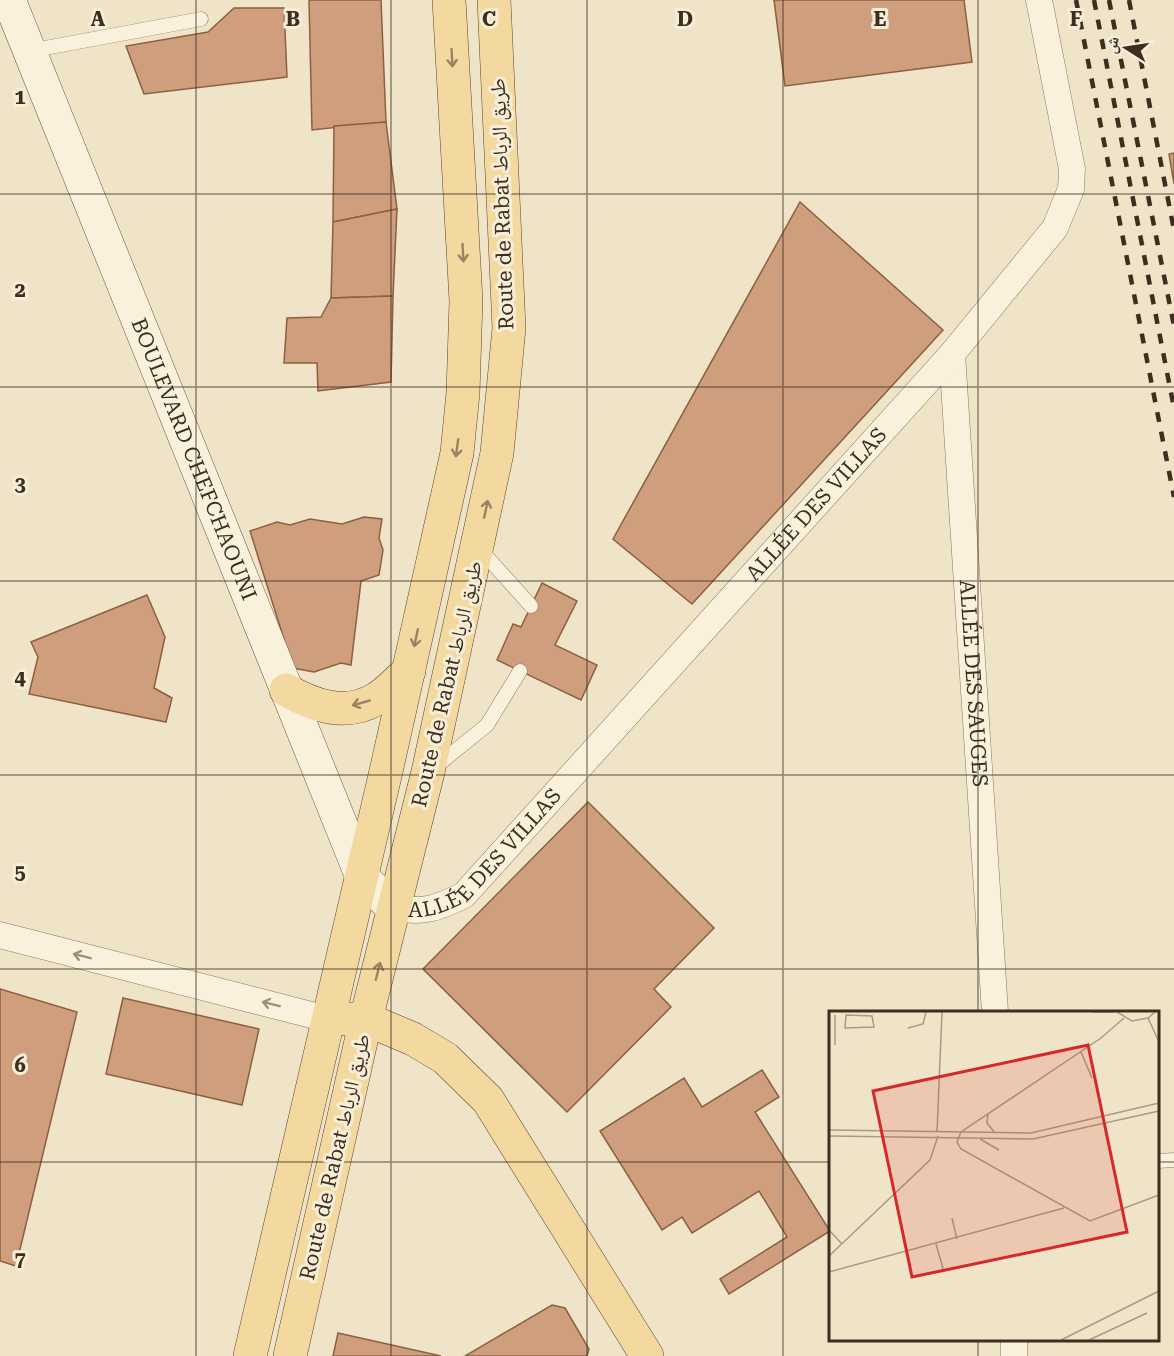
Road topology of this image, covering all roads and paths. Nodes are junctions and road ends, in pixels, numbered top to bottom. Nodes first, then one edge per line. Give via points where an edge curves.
1 (9, 0) edge
2 (449, 0) edge
3 (494, 0) edge
4 (1039, 0) edge
5 (201, 19) dead end
6 (29, 51) junction
7 (952, 354) junction
8 (478, 547) junction
9 (531, 606) dead end
10 (409, 671) junction
11 (520, 671) dead end
12 (286, 690) junction
13 (428, 772) junction
14 (362, 877) junction
15 (393, 908) junction
16 (0, 934) edge
17 (996, 1011) edge
18 (327, 1018) junction
19 (366, 1019) junction
20 (1174, 1160) edge
21 (1159, 1161) edge
22 (250, 1356) edge
23 (290, 1356) edge
24 (647, 1356) edge

1 - 6 street, BOULEVARD CHEFCHAOUNI
2 -> 10 main road, Route de Rabat طريق الرباط via 466,301 463,393 457,453
8 -> 3 main road, Route de Rabat طريق الرباط via 497,453 509,328
4 - 7 street, ALLÉE DES VILLAS via 1072,169 1071,189 1055,228
5 - 6 lane
6 - 12 street, BOULEVARD CHEFCHAOUNI
7 - 15 street, ALLÉE DES VILLAS via 464,895 431,910
7 - 17 street, ALLÉE DES SAUGES
8 - 9 lane
8 - 13 main road, Route de Rabat طريق الرباط
10 -> 12 main road via 376,699 339,708 307,702
10 - 14 main road, Route de Rabat طريق الرباط
11 - 13 lane via 487,725
12 - 14 street, BOULEVARD CHEFCHAOUNI
13 - 15 main road, Route de Rabat طريق الرباط
14 - 15 street, BOULEVARD CHEFCHAOUNI
14 - 18 main road, Route de Rabat طريق الرباط
19 -> 15 main road, Route de Rabat طريق الرباط
18 -> 16 street
18 - 19 main road
18 - 22 main road, Route de Rabat طريق الرباط
19 - 23 main road, Route de Rabat طريق الرباط
19 - 24 main road via 446,1058 488,1100
20 - 21 lane

